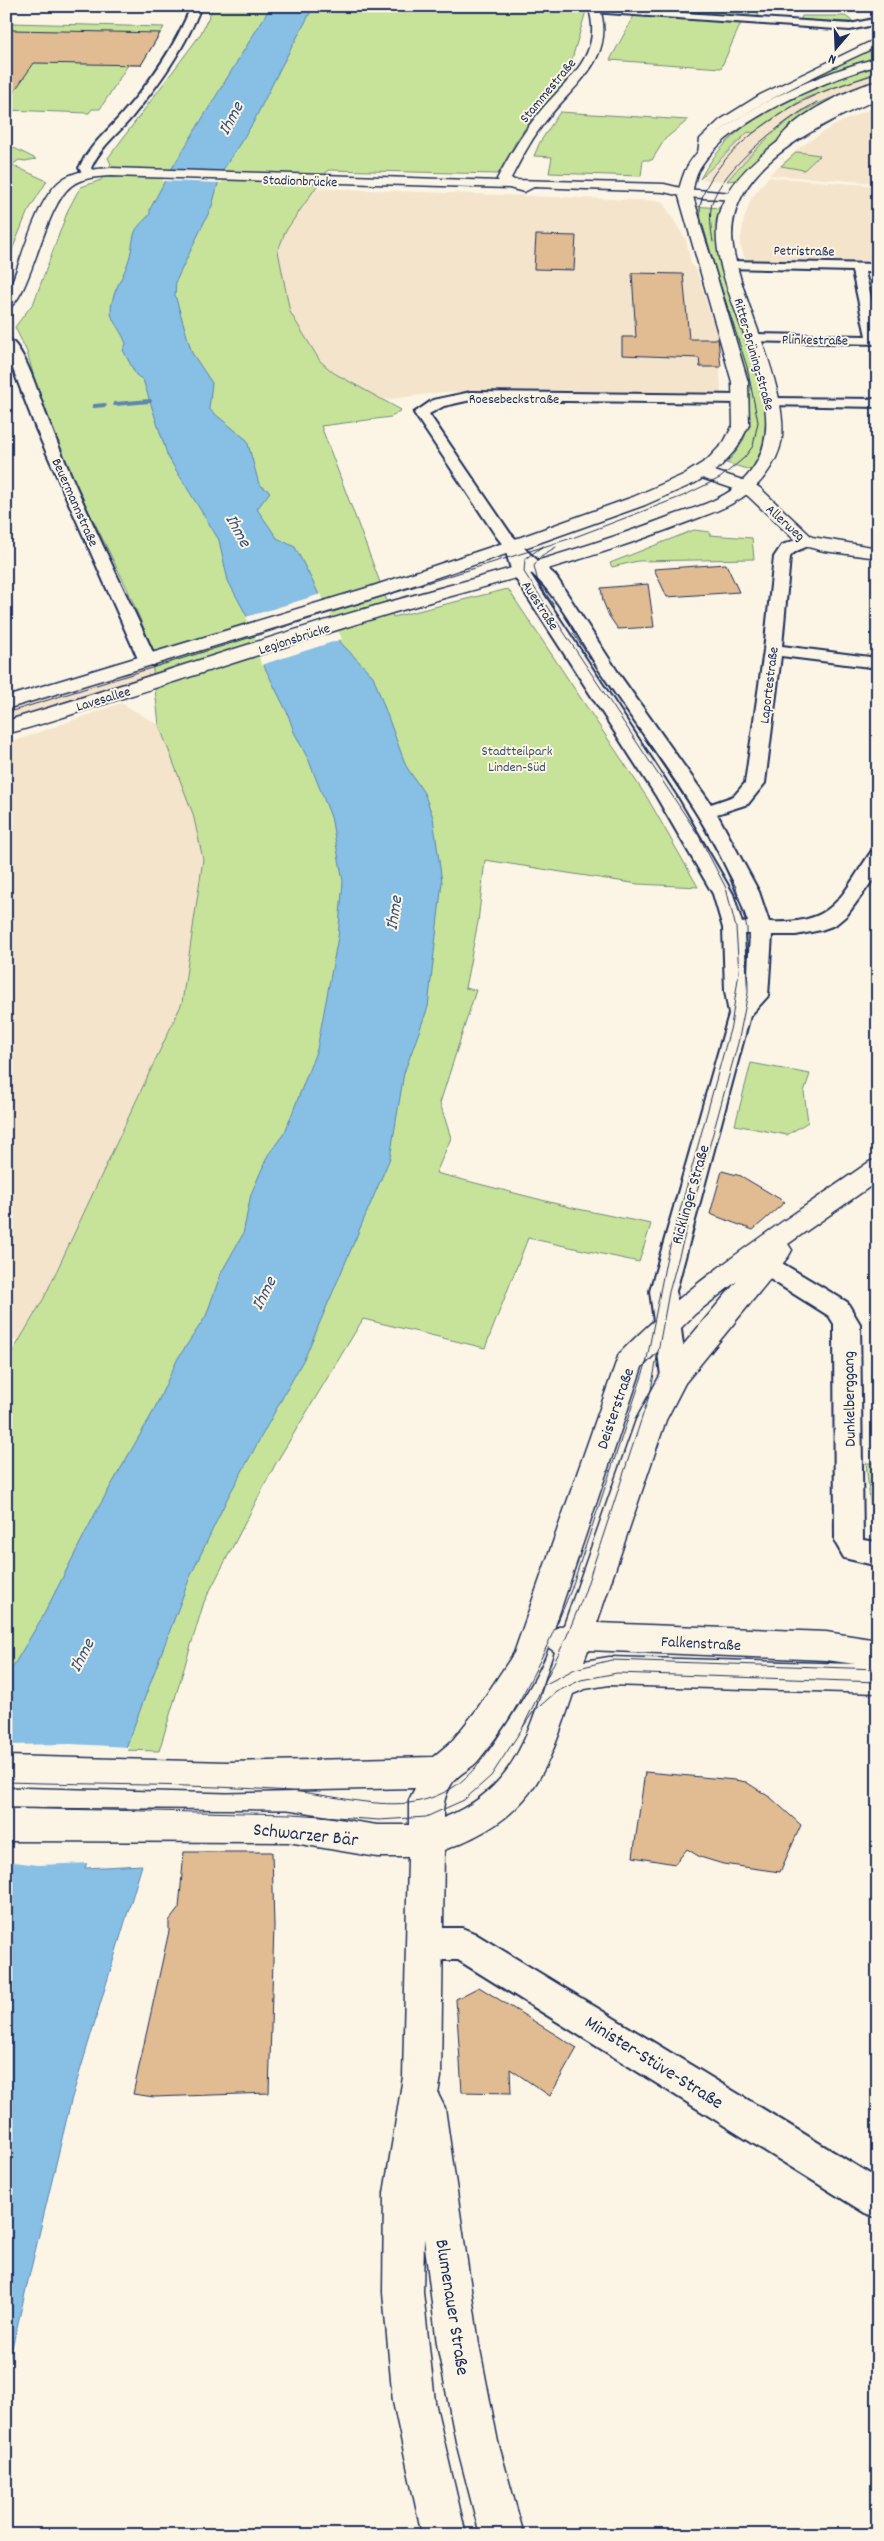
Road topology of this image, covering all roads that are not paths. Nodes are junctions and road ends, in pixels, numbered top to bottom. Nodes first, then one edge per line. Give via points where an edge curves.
1 (196, 6) edge
2 (594, 8) edge
3 (878, 21) edge
4 (878, 41) edge
5 (878, 61) edge
6 (878, 85) edge
7 (878, 94) edge
8 (783, 144) junction
9 (704, 153) junction
10 (89, 174) junction
11 (512, 185) junction
12 (685, 193) junction
13 (733, 197) junction
14 (729, 266) junction
15 (858, 268) junction
16 (878, 268) edge
17 (6, 305) edge
18 (753, 338) junction
19 (876, 340) edge
20 (6, 342) edge
21 (741, 399) junction
22 (771, 402) junction
23 (878, 403) edge
24 (702, 472) junction
25 (746, 487) junction
26 (806, 541) junction
27 (512, 546) junction
28 (878, 553) edge
29 (528, 571) junction
30 (191, 648) joint
31 (773, 650) junction
32 (148, 661) junction
33 (878, 663) edge
34 (200, 668) joint
35 (6, 703) edge
36 (6, 728) edge
37 (706, 811) junction
38 (878, 856) edge
39 (733, 928) junction
40 (761, 929) junction
41 (740, 1014) junction
42 (878, 1168) edge
43 (796, 1227) junction
44 (766, 1265) junction
45 (666, 1324) junction
46 (674, 1376) junction
47 (878, 1554) edge
48 (576, 1636) junction
49 (878, 1654) edge
50 (528, 1658) junction
51 (563, 1678) junction
52 (878, 1679) edge
53 (6, 1771) edge
54 (440, 1772) junction
55 (6, 1825) edge
56 (426, 1840) junction
57 (426, 1944) junction
58 (422, 2077) junction
59 (878, 2200) edge
60 (444, 2535) edge
61 (502, 2535) edge

1 - 10 street via 186,29 148,88 89,157 86,168
2 - 3 street via 850,26
2 - 11 street, Stammestraße via 598,37 588,63 525,140 504,179
4 - 9 street via 742,111 706,139
5 - 9 street via 835,74 769,106 726,134
6 - 8 street, Ritter-Brüning-Straße via 811,117 786,136
7 - 8 street, Ritter-Brüning-Straße
8 - 13 street, Ritter-Brüning-Straße via 751,173
9 - 12 street via 691,169
10 - 11 street, Stadionbrücke
10 - 17 street via 67,182 57,192 41,223 14,296
11 - 12 street, Stadionbrücke via 533,189 665,195
12 - 13 street, Stadionbrücke
12 - 21 street, Ritter-Brüning-Straße via 735,359
13 - 14 street, Ritter-Brüning-Straße via 724,224
14 - 15 street, Petristraße
14 - 18 street, Ritter-Brüning-Straße
15 - 16 street, Petristraße
15 - 19 street
18 - 19 street, Plinkestraße
18 - 22 street, Ritter-Brüning-Straße
20 - 32 street, Beuermannstraße via 14,351 44,429
21 - 24 street, Ritter-Brüning-Straße via 742,415 737,436
21 - 27 street, Roesebeckstraße via 471,396 442,401 429,407 421,413
22 - 23 street
22 - 25 street, Ritter-Brüning-Straße via 774,424 772,448 766,462
24 - 25 street, Allerweg
24 - 27 street, Ritter-Brüning-Straße via 639,501
25 - 26 street, Allerweg
25 - 29 street, Ritter-Brüning-Straße via 725,500 671,522
26 - 28 street, Allerweg
26 - 31 street, Laportestraße via 788,548 782,557
27 - 29 street, Auestraße
27 - 30 street, Legionsbrücke
29 - 34 street, Legionsbrücke via 388,608
29 - 37 street, Auestraße via 549,580
29 - 39 street, Auestraße via 679,817 723,894
30 - 32 street, Lavesallee
31 - 33 street
31 - 37 street, Laportestraße via 755,783 749,795 737,803
32 - 35 street, Lavesallee
34 - 36 street, Lavesallee
37 - 40 street, Auestraße via 750,892
38 - 40 street via 857,892 835,917 809,927
39 - 40 street
39 - 41 street, Ricklinger Straße
40 - 41 street, Ricklinger Straße via 757,996
41 - 45 street, Ricklinger Straße via 663,1292
42 - 43 street, Deisterstraße
43 - 44 street, Deisterstraße
43 - 45 street, Deisterstraße via 721,1278
44 - 46 street, Deisterstraße
44 - 47 street, Dunkelberggang via 838,1309 847,1324 849,1542 854,1550
45 - 46 street, Ricklinger Straße
45 - 50 street, Deisterstraße via 629,1362
46 - 48 street, Deisterstraße via 651,1420
48 - 49 street, Falkenstraße via 826,1646
48 - 50 street, Falkenstraße via 547,1645
48 - 51 street, Deisterstraße
50 - 54 street via 464,1752
51 - 52 street, Falkenstraße via 609,1670
51 - 56 street, Schwarzer Bär via 529,1768 511,1790 490,1810 464,1826
53 - 54 street via 227,1777
54 - 56 street via 426,1800
55 - 56 street, Schwarzer Bär via 278,1826 377,1841
56 - 57 street, Blumenauer Straße
57 - 58 street, Blumenauer Straße
57 - 59 street, Minister-Stüve-Straße via 462,1944
58 - 60 street, Blumenauer Straße via 404,2193 403,2292 414,2402
58 - 61 street, Blumenauer Straße via 458,2344 477,2442

